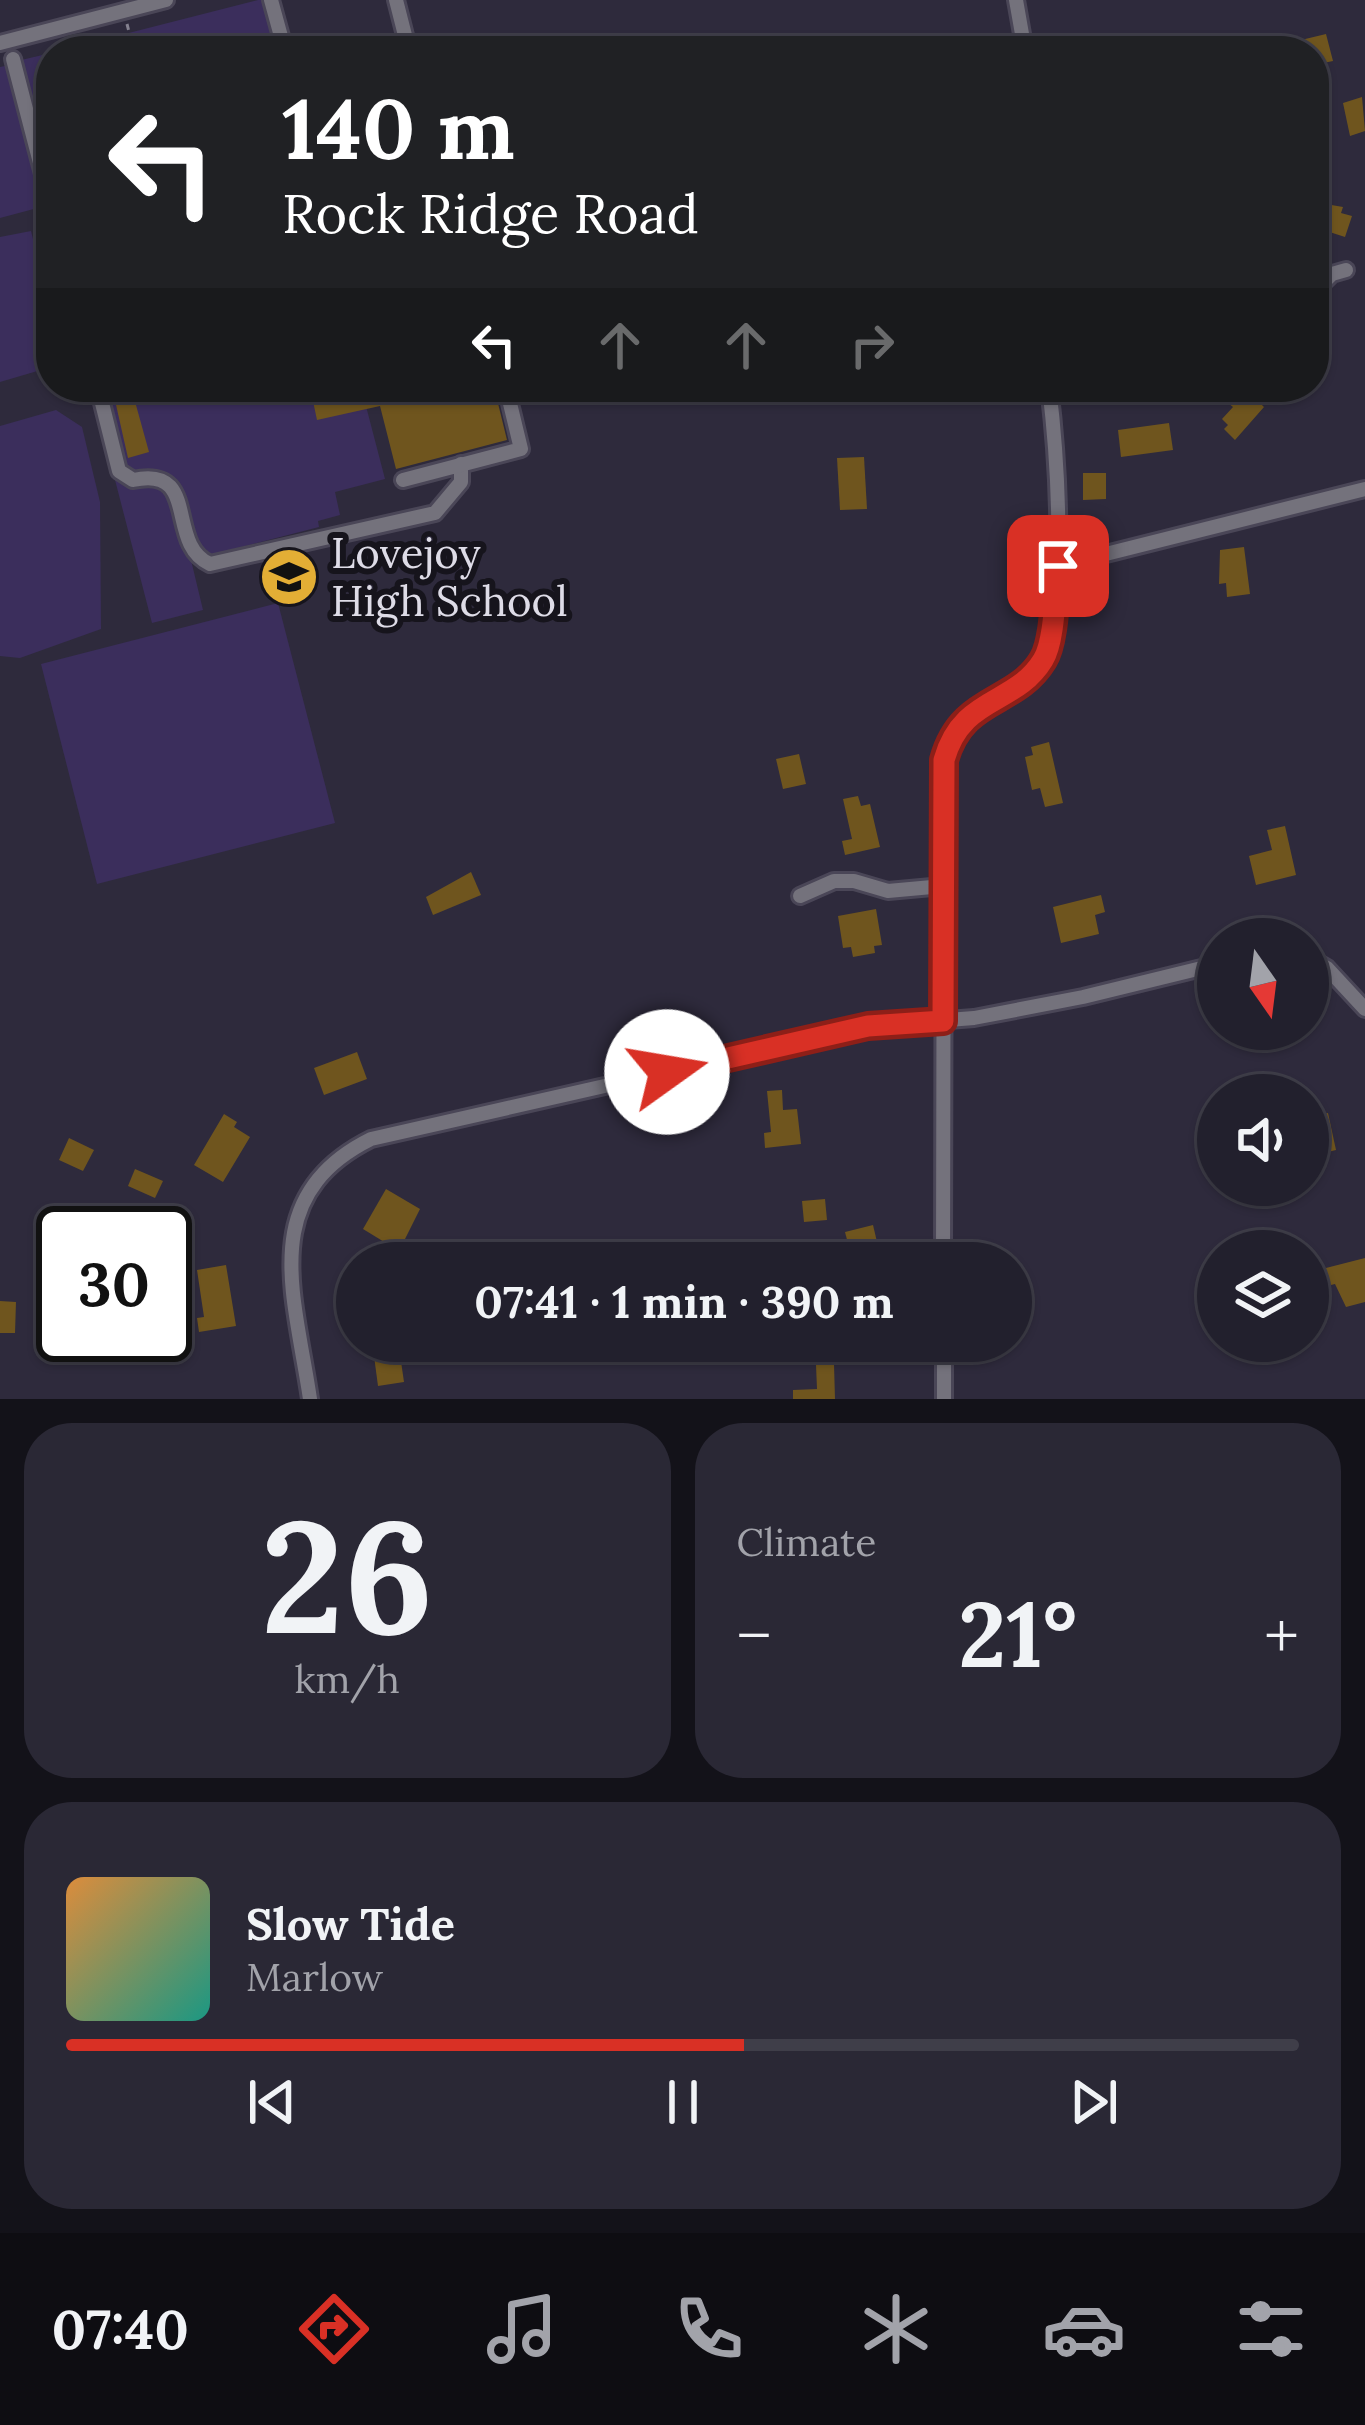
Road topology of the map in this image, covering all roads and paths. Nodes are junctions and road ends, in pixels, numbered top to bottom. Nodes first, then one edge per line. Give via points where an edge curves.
1 (166, 0) edge
2 (272, 0) edge
3 (396, 0) edge
4 (1016, 0) edge
5 (124, 11) junction
6 (130, 36) edge
7 (281, 36) edge
8 (405, 36) edge
9 (1022, 36) edge
10 (0, 43) edge
11 (13, 58) dead end
12 (36, 147) edge
13 (1346, 270) dead end
14 (1329, 277) edge
15 (102, 402) edge
16 (510, 402) edge
17 (1053, 402) edge
18 (461, 464) junction
19 (403, 479) dead end
20 (1365, 489) edge
21 (1058, 566) junction
22 (943, 886) junction
23 (800, 896) dead end
24 (1197, 969) edge
25 (1329, 970) edge
26 (1365, 1009) edge
27 (943, 1021) junction
28 (944, 1242) edge
29 (944, 1362) edge
30 (310, 1399) edge
31 (944, 1399) edge

1 - 5 street
2 - 7 street
3 - 8 street
4 - 9 street
5 - 6 path
5 - 10 street
11 - 12 street
13 - 14 street
15 - 18 street via 119,471 166,481 190,550 210,564 434,513 460,482
16 - 18 street via 521,448
17 - 21 street
18 - 19 street
20 - 21 street
21 - 22 street via 1046,655 1032,675 968,715 950,740
22 - 23 street via 888,891 834,880
22 - 27 street
24 - 27 street
25 - 26 street
27 - 28 street
27 - 30 street via 868,1026 393,1133 340,1155 305,1196 292,1249
29 - 31 street

